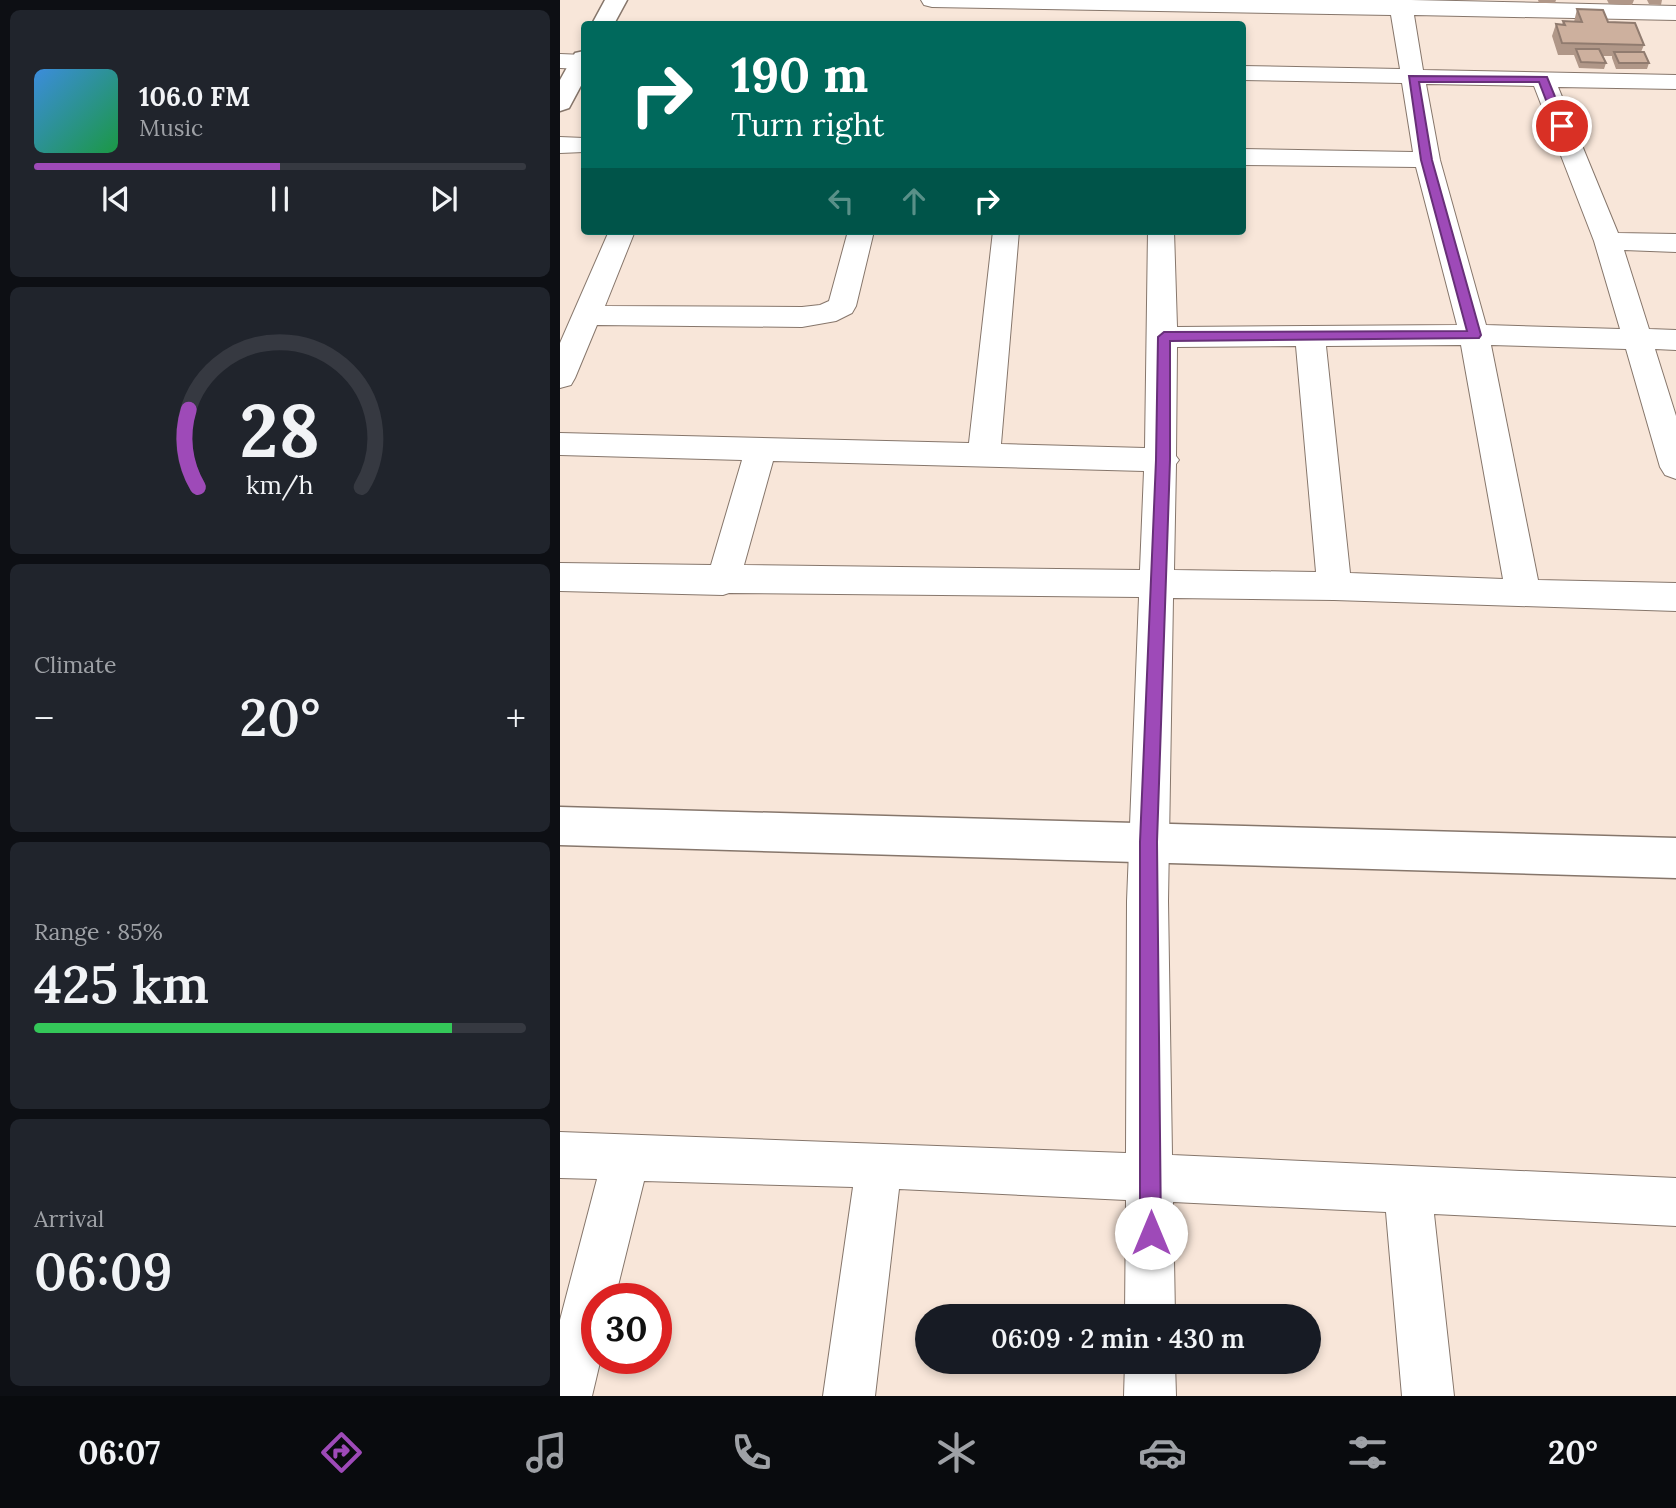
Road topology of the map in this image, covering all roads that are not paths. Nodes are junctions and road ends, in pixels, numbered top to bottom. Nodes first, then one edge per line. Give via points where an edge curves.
1 (616, 0) edge
2 (925, 4) edge
3 (1400, 4) edge
4 (1163, 9) edge
5 (1676, 13) edge
6 (605, 21) edge
7 (578, 61) edge
8 (1246, 73) edge
9 (1413, 78) junction
10 (1543, 79) junction
11 (1676, 82) edge
12 (560, 103) edge
13 (560, 145) edge
14 (581, 145) edge
15 (1246, 156) edge
16 (1427, 160) junction
17 (620, 235) edge
18 (860, 235) edge
19 (1006, 235) edge
20 (1161, 235) edge
21 (1608, 241) junction
22 (1676, 243) edge
23 (588, 315) junction
24 (1310, 335) junction
25 (1474, 335) junction
26 (1164, 337) junction
27 (1640, 339) junction
28 (1676, 340) edge
29 (560, 378) edge
30 (560, 444) edge
31 (761, 449) junction
32 (984, 455) junction
33 (1163, 460) junction
34 (1676, 467) edge
35 (560, 577) edge
36 (723, 581) junction
37 (1158, 584) junction
38 (1334, 586) junction
39 (1523, 594) junction
40 (1676, 597) edge
41 (560, 826) edge
42 (1148, 842) junction
43 (1676, 858) edge
44 (560, 1155) edge
45 (626, 1157) junction
46 (879, 1165) junction
47 (1151, 1178) junction
48 (1408, 1190) junction
49 (1675, 1205) edge
50 (1150, 1304) edge
51 (1150, 1374) edge
52 (566, 1396) edge
53 (849, 1396) edge
54 (1150, 1396) edge
55 (1428, 1396) edge

1 - 6 street
2 - 4 street
3 - 4 street
3 - 5 street
3 - 9 street
7 - 12 street
8 - 9 street
9 - 10 street
9 - 16 street
10 - 11 street
10 - 21 street
13 - 14 street
15 - 16 street
16 - 25 street
17 - 23 street
18 - 23 street via 842,306 826,314
19 - 32 street
20 - 26 street
21 - 22 street
21 - 27 street
23 - 29 street
24 - 25 street
24 - 26 street
24 - 38 street
25 - 27 street
25 - 39 street
26 - 33 street
27 - 28 street
27 - 34 street
30 - 31 street
31 - 32 street
31 - 36 street
32 - 33 street
33 - 37 street
35 - 36 street
36 - 37 street
37 - 38 street
37 - 42 street
38 - 39 street
39 - 40 street
41 - 42 street
42 - 43 street
42 - 47 street
44 - 45 street
45 - 46 street
45 - 52 street
46 - 47 street
46 - 53 street
47 - 48 street
47 - 50 street
48 - 49 street
48 - 55 street
51 - 54 street

